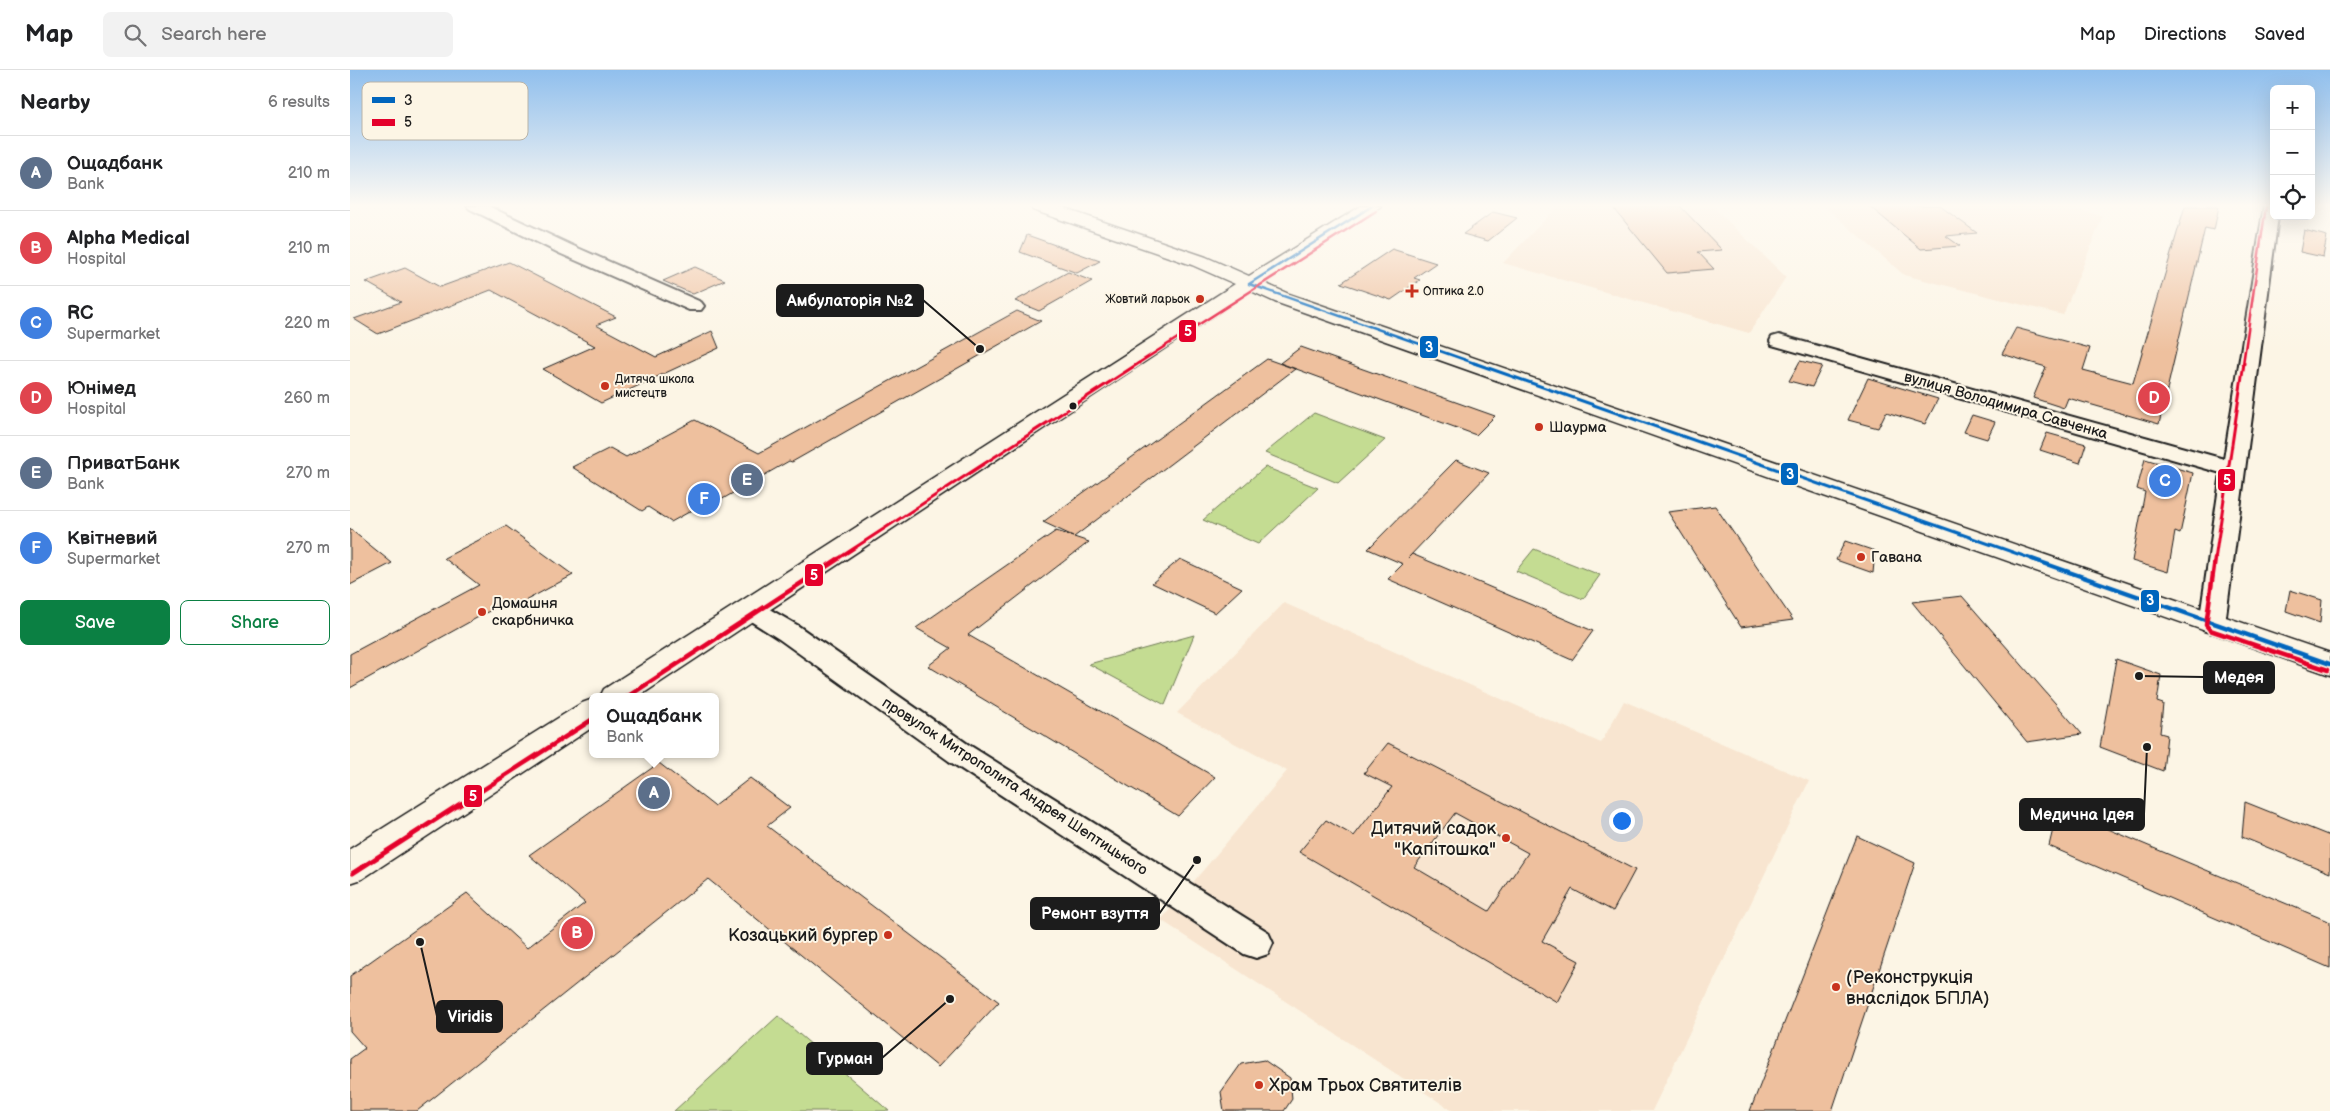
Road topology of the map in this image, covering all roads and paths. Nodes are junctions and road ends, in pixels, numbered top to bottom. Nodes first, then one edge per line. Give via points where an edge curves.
1 (578, 255) edge
2 (1180, 255) edge
3 (1296, 255) edge
4 (2267, 255) edge
5 (1249, 284) junction
6 (695, 306) dead end
7 (1779, 341) dead end
8 (2233, 468) junction
9 (750, 609) junction
10 (2212, 624) junction
11 (2330, 664) edge
12 (621, 693) edge
13 (589, 714) edge
14 (350, 868) edge
15 (1256, 943) dead end

1 - 6 street
2 - 5 street
3 - 5 street
4 - 8 street
5 - 9 street
5 - 10 street
7 - 8 street, вулиця Володимира Савченка
8 - 10 street
9 - 12 street
9 - 15 street, провулок Митрополита Андрея Шептицького via 788,632 959,753
10 - 11 street
13 - 14 street

